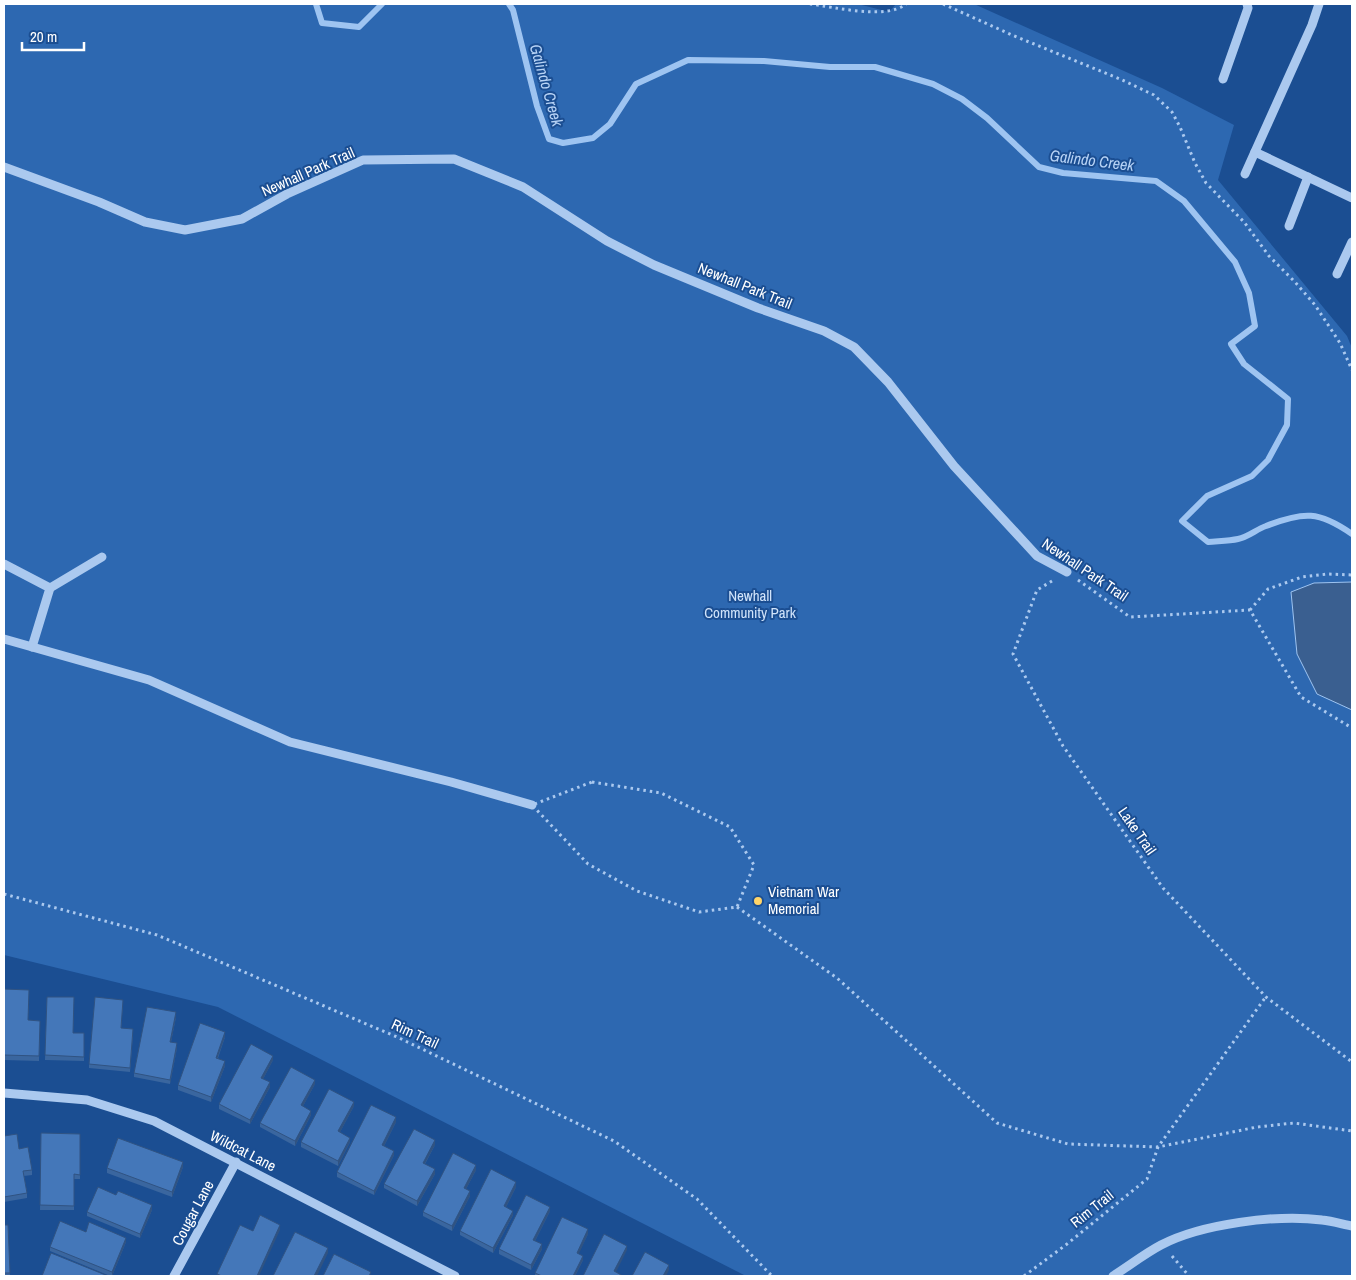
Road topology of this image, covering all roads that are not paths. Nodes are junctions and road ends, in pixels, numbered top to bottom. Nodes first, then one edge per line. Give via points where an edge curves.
1 (1247, 4) edge
2 (1319, 4) edge
3 (1224, 79) dead end
4 (1255, 152) junction
5 (4, 167) edge
6 (1244, 174) dead end
7 (1308, 177) junction
8 (1352, 198) edge
9 (1289, 226) dead end
10 (1352, 242) edge
11 (1337, 274) dead end
12 (102, 557) dead end
13 (4, 564) edge
14 (1067, 572) road end
15 (50, 588) junction
16 (4, 639) edge
17 (32, 647) junction
18 (532, 805) road end
19 (4, 1093) edge
20 (236, 1162) junction
21 (1352, 1226) edge
22 (174, 1276) edge
23 (455, 1276) edge
24 (1113, 1276) edge

1 - 3 street
2 - 4 street
4 - 6 street
4 - 7 street
5 - 14 street, Newhall Park Trail via 145,222 185,230 242,219 287,194 363,160 454,159 523,187 607,241 654,264 758,308 824,331 854,347 888,382 954,466 1037,556
7 - 8 street
7 - 9 street
10 - 11 street
12 - 15 street
13 - 15 street
15 - 17 street
16 - 17 street
17 - 18 street via 149,680 290,742
19 - 20 street, Wildcat Lane via 87,1100 154,1121
20 - 22 street, Cougar Lane
20 - 23 street, Wildcat Lane
21 - 24 street via 1321,1220 1282,1219 1197,1231 1162,1245

